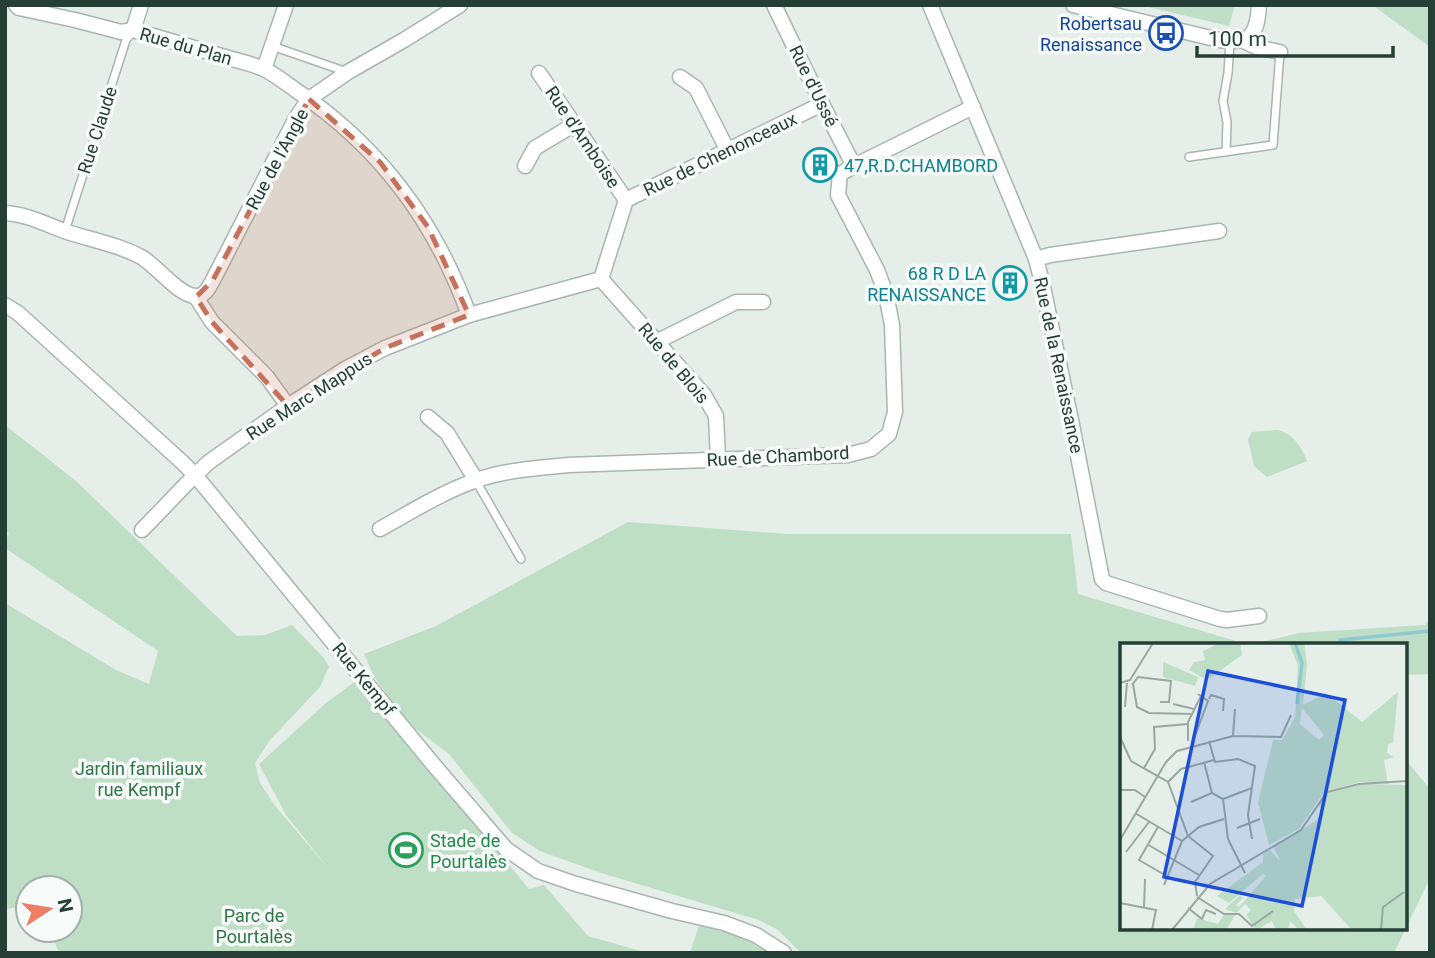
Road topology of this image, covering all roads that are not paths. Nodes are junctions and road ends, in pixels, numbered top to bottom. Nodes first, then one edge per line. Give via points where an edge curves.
1 (9, 5) edge
2 (16, 5) edge
3 (141, 5) edge
4 (286, 5) edge
5 (460, 5) edge
6 (774, 5) edge
7 (930, 5) edge
8 (1073, 5) edge
9 (1259, 5) edge
10 (5, 9) edge
11 (133, 30) junction
12 (1237, 41) junction
13 (272, 46) junction
14 (1280, 52) joint
15 (264, 69) junction
16 (348, 72) junction
17 (540, 73) dead end
18 (680, 77) dead end
19 (309, 99) junction
20 (822, 104) junction
21 (973, 107) junction
22 (575, 124) junction
23 (728, 151) junction
24 (1226, 152) junction
25 (1189, 157) dead end
26 (525, 166) dead end
27 (854, 166) junction
28 (626, 200) junction
29 (5, 213) edge
30 (64, 231) junction
31 (1219, 231) dead end
32 (1036, 259) junction
33 (601, 279) junction
34 (196, 297) junction
35 (762, 302) dead end
36 (5, 304) edge
37 (469, 315) junction
38 (656, 342) junction
39 (288, 406) junction
40 (428, 417) dead end
41 (718, 459) junction
42 (195, 475) junction
43 (476, 481) junction
44 (380, 529) dead end
45 (142, 530) dead end
46 (521, 559) dead end
47 (1259, 615) dead end
48 (784, 953) edge

1 - 10 street
2 - 11 street, Rue du Plan via 121,32
3 - 11 street
4 - 13 street
5 - 16 street, Rue de l'Angle
6 - 20 street, Rue d'Ussé
7 - 21 street, Rue de la Renaissance
8 - 12 street
9 - 12 street via 1251,36
11 - 15 street, Rue du Plan
11 - 30 lane, Rue Claude
12 - 14 street
12 - 24 lane via 1223,101
13 - 15 street
13 - 16 lane
14 - 24 lane via 1273,145
15 - 19 street, Rue du Plan
16 - 19 street, Rue de l'Angle
17 - 22 street, Rue d'Amboise
18 - 23 street via 696,89
19 - 34 street, Rue de l'Angle via 214,280
19 - 37 street, Rue du Plan via 370,152 407,195 446,260
20 - 23 street, Rue de Chenonceaux
20 - 27 street, Rue d'Ussé
21 - 27 street
21 - 32 street, Rue de la Renaissance
22 - 26 street via 535,148
22 - 28 street, Rue d'Amboise
23 - 28 street, Rue de Chenonceaux
24 - 25 lane
27 - 41 street, Rue de Chambord via 840,174 838,195 886,294 892,325 895,412 889,434 871,449 849,455
28 - 33 street, Rue de Chenonceaux
29 - 30 street
30 - 34 street via 134,253
31 - 32 street
32 - 47 street, Rue de la Renaissance via 1102,579 1220,620
33 - 37 street
33 - 38 street, Rue de Blois
34 - 39 street via 212,322 267,377
35 - 38 street via 736,302
36 - 42 street, Rue Kempf
37 - 39 street, Rue Marc Mappus via 385,348
38 - 41 street, Rue de Blois via 710,404 716,416
39 - 42 street, Rue Marc Mappus
40 - 43 street via 447,433
41 - 43 street, Rue de Chambord via 531,468
42 - 45 street, Rue Marc Mappus
42 - 48 street, Rue Kempf via 506,849 538,871 723,923 756,935
43 - 44 street, Rue de Chambord
43 - 46 lane

